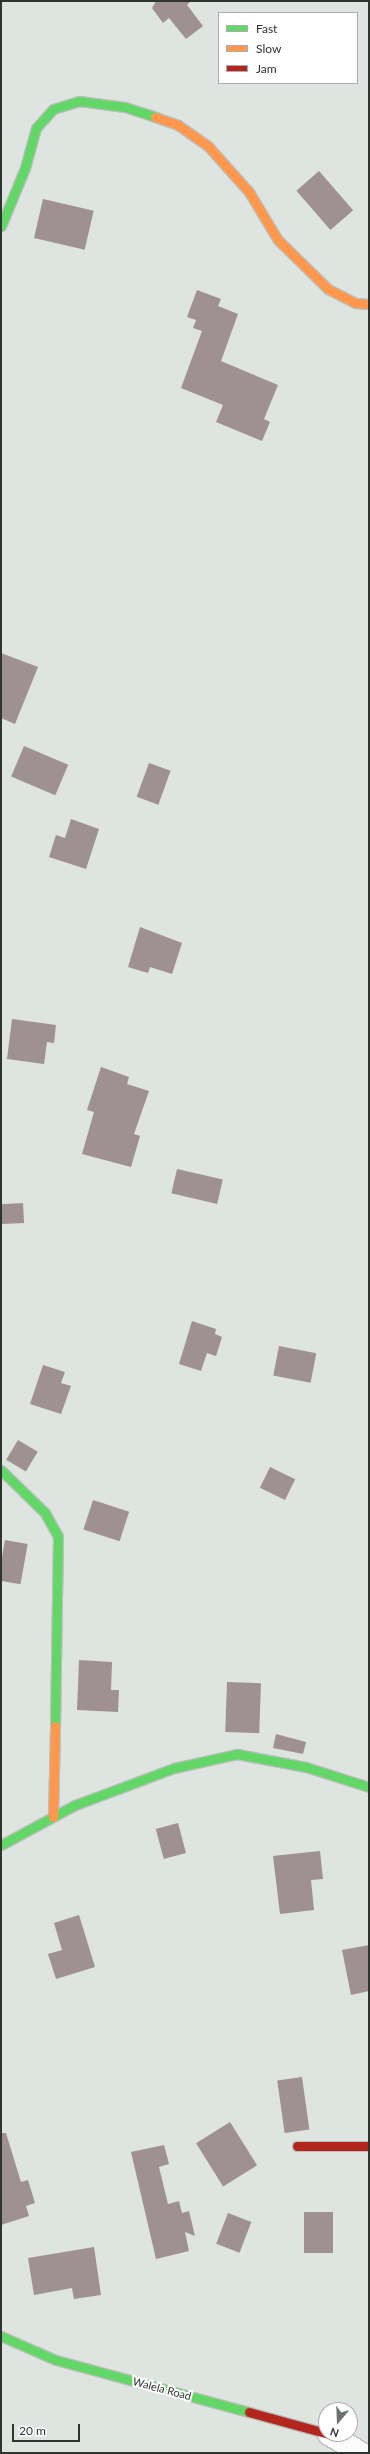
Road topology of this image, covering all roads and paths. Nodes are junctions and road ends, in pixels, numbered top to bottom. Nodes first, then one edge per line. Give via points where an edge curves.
1 (1, 226) edge
2 (369, 304) edge
3 (1, 1470) edge
4 (369, 1787) edge
5 (53, 1817) junction
6 (1, 1845) edge
7 (297, 2146) dead end
8 (369, 2146) edge
9 (1, 2336) edge
10 (318, 2431) edge
11 (342, 2442) edge
12 (361, 2453) edge

1 - 2 street via 25,168 36,128 53,110 79,101 125,108 178,126 208,146 249,192 284,245 328,289 356,302
3 - 5 street via 19,1483 45,1512 58,1536
4 - 5 street via 306,1767 237,1754 174,1768
5 - 6 street
7 - 8 street
9 - 10 street, Walela Road via 56,2360
11 - 12 street

